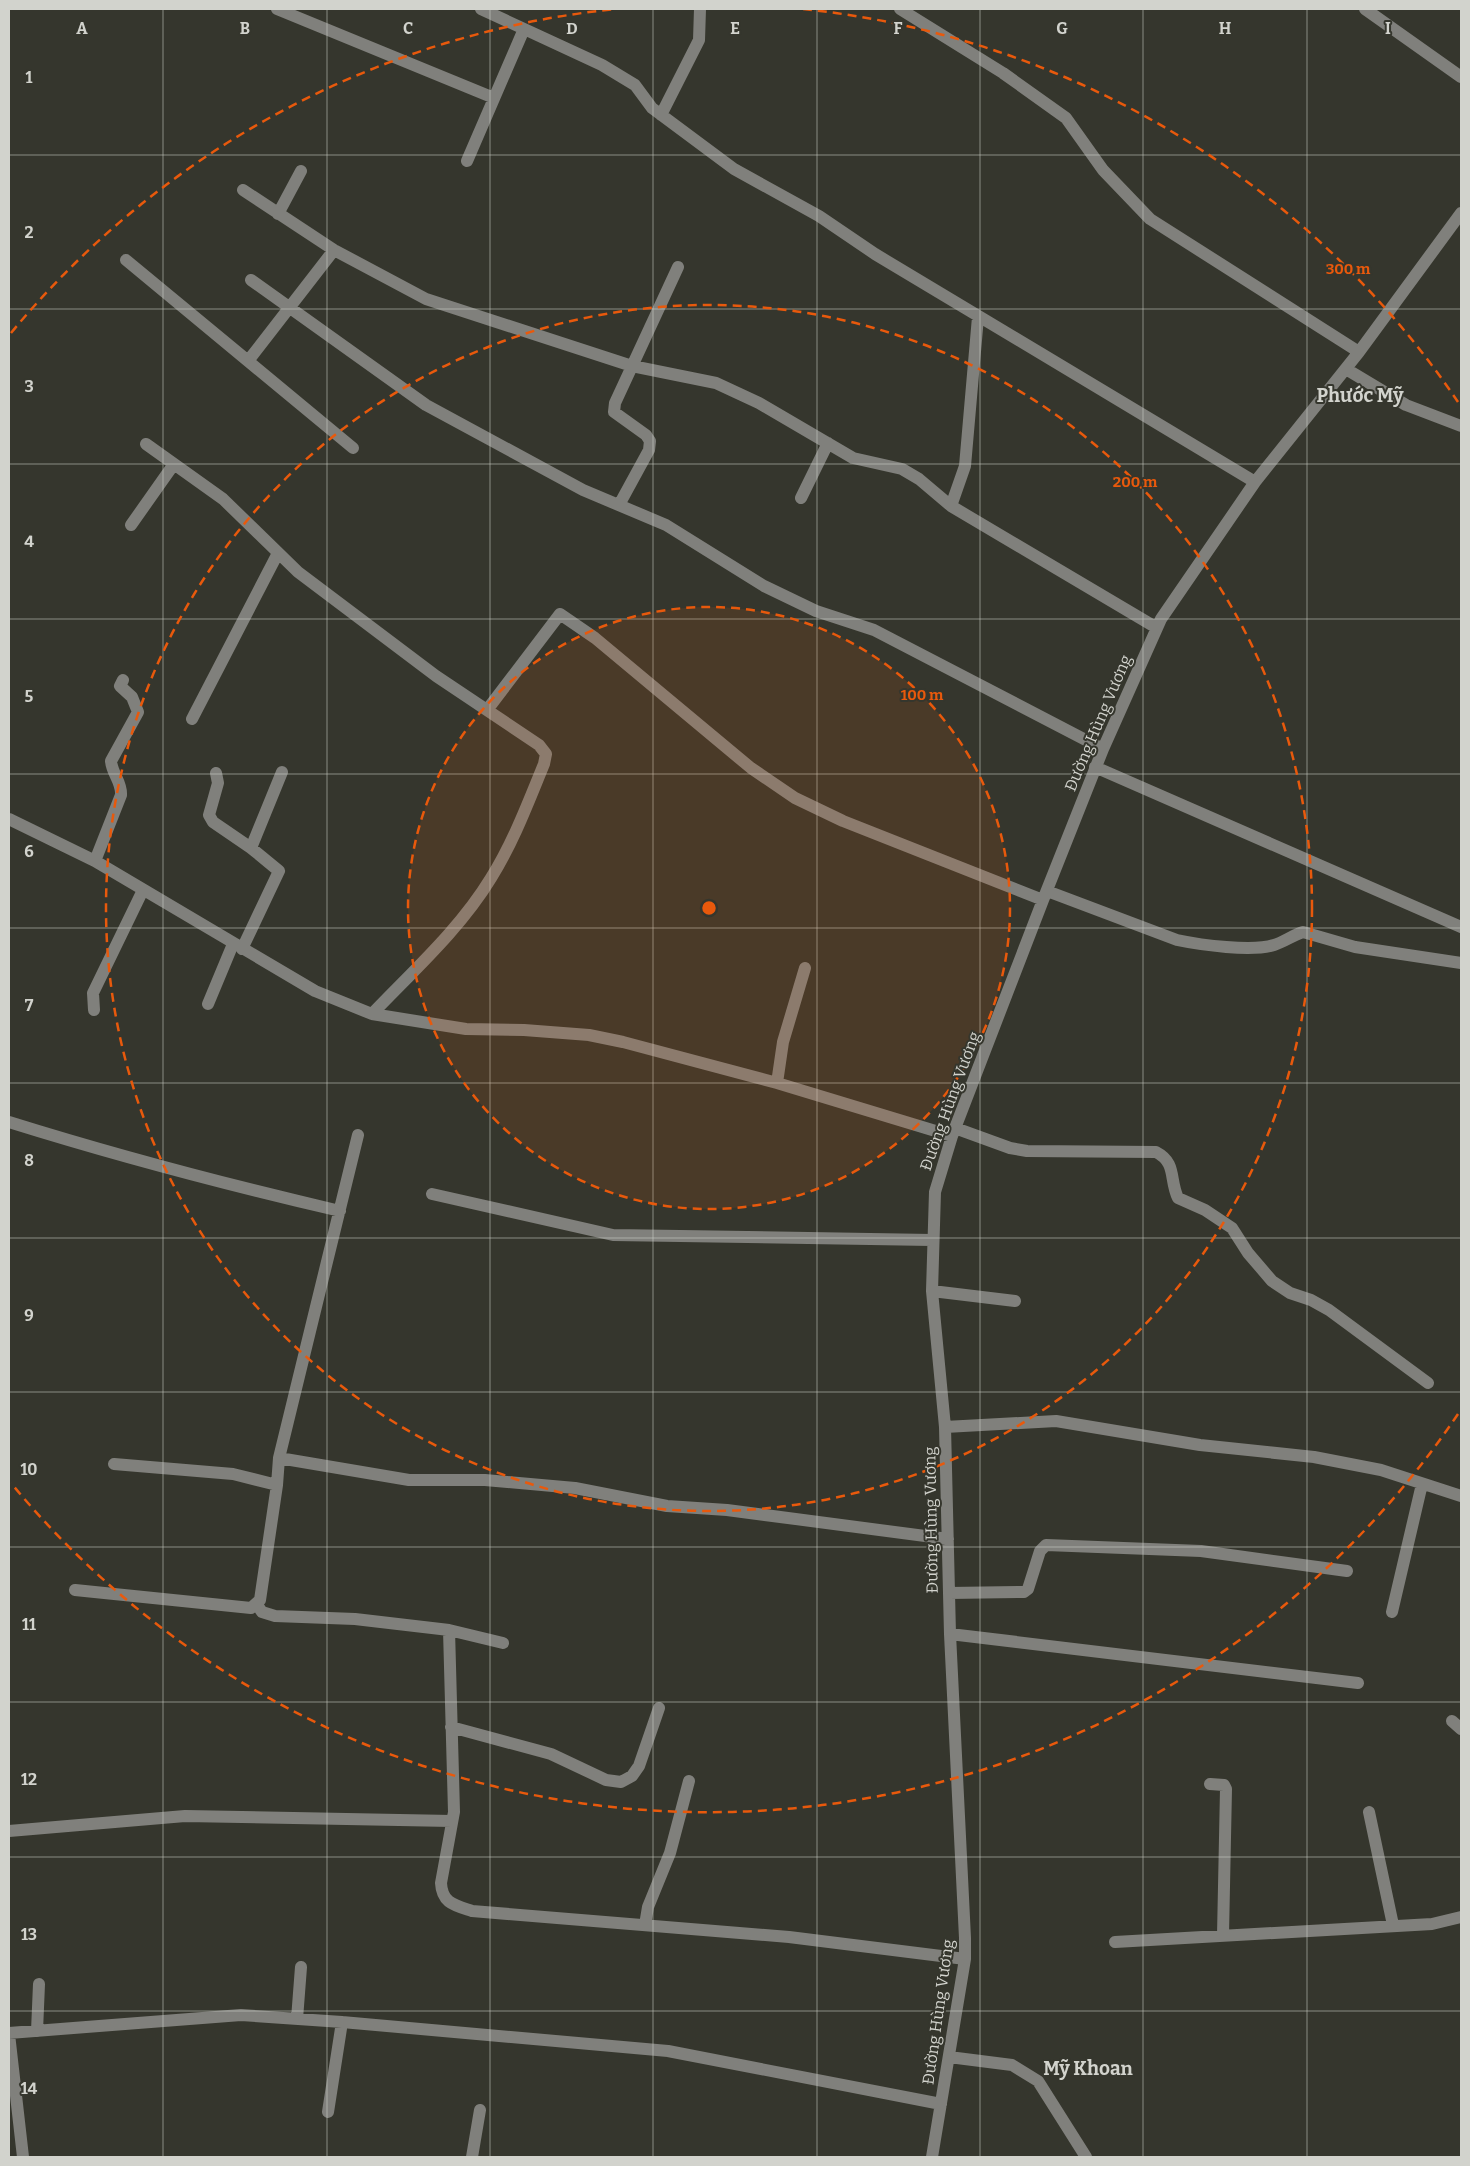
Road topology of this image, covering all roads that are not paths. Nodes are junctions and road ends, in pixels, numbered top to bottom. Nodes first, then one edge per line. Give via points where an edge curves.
1 (277, 9) edge
2 (481, 9) edge
3 (700, 9) edge
4 (900, 9) edge
5 (1365, 9) edge
6 (524, 29) junction
7 (1461, 77) edge
8 (494, 98) junction
9 (660, 115) junction
10 (467, 161) dead end
11 (301, 171) dead end
12 (243, 190) dead end
13 (1461, 213) edge
14 (278, 214) junction
15 (334, 250) junction
16 (126, 260) dead end
17 (678, 267) dead end
18 (251, 280) dead end
19 (291, 308) junction
20 (978, 317) junction
21 (1360, 352) junction
22 (248, 361) junction
23 (632, 366) junction
24 (1346, 369) junction
25 (1461, 426) edge
26 (828, 443) junction
27 (146, 444) dead end
28 (353, 448) dead end
29 (174, 464) junction
30 (1255, 482) junction
31 (801, 498) dead end
32 (619, 505) junction
33 (951, 506) junction
34 (131, 525) dead end
35 (278, 553) junction
36 (1157, 628) junction
37 (123, 680) dead end
38 (487, 710) junction
39 (192, 719) dead end
40 (1103, 749) junction
41 (1095, 767) junction
42 (282, 772) dead end
43 (216, 773) dead end
44 (9, 819) edge
45 (251, 848) junction
46 (95, 861) junction
47 (143, 890) junction
48 (1045, 896) junction
49 (1461, 927) edge
50 (238, 947) junction
51 (1461, 963) edge
52 (805, 968) dead end
53 (208, 1004) dead end
54 (94, 1010) dead end
55 (372, 1014) junction
56 (777, 1083) junction
57 (9, 1122) edge
58 (953, 1132) junction
59 (358, 1135) dead end
60 (432, 1194) dead end
61 (340, 1211) junction
62 (932, 1240) junction
63 (932, 1291) junction
64 (1015, 1302) dead end
65 (1428, 1383) dead end
66 (945, 1427) junction
67 (279, 1458) junction
68 (114, 1464) dead end
69 (1422, 1484) junction
70 (277, 1485) junction
71 (1461, 1494) edge
72 (948, 1539) junction
73 (1347, 1572) dead end
74 (74, 1590) dead end
75 (949, 1593) junction
76 (257, 1605) junction
77 (1392, 1612) dead end
78 (449, 1630) junction
79 (950, 1634) junction
80 (503, 1643) dead end
81 (1358, 1683) dead end
82 (659, 1708) dead end
83 (451, 1727) junction
84 (689, 1781) dead end
85 (1210, 1784) dead end
86 (1370, 1812) dead end
87 (452, 1821) junction
88 (9, 1831) edge
89 (1461, 1917) edge
90 (645, 1925) junction
91 (1393, 1926) junction
92 (1224, 1935) junction
93 (1114, 1942) dead end
94 (964, 1960) junction
95 (302, 1967) dead end
96 (40, 1984) dead end
97 (298, 2019) junction
98 (342, 2022) junction
99 (37, 2031) junction
100 (9, 2034) edge
101 (949, 2057) junction
102 (941, 2104) junction
103 (480, 2110) dead end
104 (328, 2112) dead end
105 (23, 2157) edge
106 (472, 2157) edge
107 (932, 2157) edge
108 (1086, 2157) edge

1 - 8 street
2 - 6 street
3 - 9 street via 699,40
4 - 21 street via 1066,118 1103,170 1150,219
5 - 7 street
6 - 8 street
6 - 9 street via 635,85
8 - 10 street
9 - 20 street via 734,169 819,216
11 - 14 street
12 - 14 street
13 - 21 street, Đường Hùng Vương
14 - 15 street
15 - 19 street
15 - 23 street via 426,299
16 - 22 street
17 - 23 street
18 - 19 street
19 - 22 street
19 - 32 street via 426,405 584,490
20 - 30 street
20 - 33 street via 965,466
21 - 24 street, Đường Hùng Vương
22 - 28 street
23 - 26 street via 716,382
23 - 32 street via 614,412 646,436 650,446
24 - 25 street via 1406,405
24 - 30 street, Đường Hùng Vương
26 - 31 street
26 - 33 street via 853,458 902,469
27 - 29 street
29 - 34 street
29 - 35 street via 223,499
30 - 36 street, Đường Hùng Vương
32 - 40 street via 666,525 764,586 816,611 874,630
33 - 36 street
35 - 38 street via 298,572
35 - 39 street
36 - 40 street, Đường Hùng Vương
37 - 46 street via 120,686 132,697 138,712 111,761 122,786 121,795
38 - 48 street via 560,614 595,638 752,768 795,798 843,821
38 - 55 street via 539,745 546,754 544,764 491,879 464,915
40 - 41 street, Đường Hùng Vương
41 - 48 street, Đường Hùng Vương
41 - 49 street
42 - 45 street
43 - 45 street via 218,783 209,815 213,822
44 - 46 street
45 - 50 street via 279,871
46 - 47 street
47 - 50 street
47 - 54 street via 93,993
48 - 51 street via 1198,944 1261,948 1303,932 1355,947
48 - 58 street, Đường Hùng Vương
50 - 53 street
50 - 55 street via 314,991
52 - 56 street via 783,1042
55 - 56 street via 466,1029 589,1035
56 - 58 street
57 - 61 street via 227,1185
58 - 62 street, Đường Hùng Vương via 936,1192
58 - 65 street via 1027,1151 1156,1152 1166,1158 1172,1168 1178,1198 1205,1210 1232,1228 1272,1282 1290,1294 1329,1310
59 - 61 street
60 - 62 street via 613,1235
61 - 67 street
62 - 63 street, Đường Hùng Vương
63 - 64 street
63 - 66 street, Đường Hùng Vương
66 - 69 street via 1056,1421 1200,1445 1314,1457 1381,1470
66 - 72 street, Đường Hùng Vương
67 - 70 street
67 - 72 street via 409,1480 486,1480 575,1488 667,1506 727,1510
68 - 70 street via 233,1474
69 - 71 street
69 - 77 street
70 - 76 street
72 - 75 street, Đường Hùng Vương
73 - 75 street via 1201,1551 1046,1545 1040,1551 1028,1589 1024,1592
74 - 76 street via 251,1608
75 - 79 street, Đường Hùng Vương
76 - 78 street via 262,1612 275,1616 355,1619
78 - 80 street
78 - 83 street
79 - 81 street
79 - 94 street, Đường Hùng Vương
82 - 83 street via 639,1766 632,1776 621,1782 606,1780 551,1754
83 - 87 street
84 - 90 street via 670,1854 648,1907
85 - 92 street via 1226,1789
86 - 91 street
87 - 88 street via 185,1816
87 - 90 street via 442,1883 442,1894 448,1903 472,1911
89 - 91 street via 1432,1924
90 - 94 street via 789,1937
91 - 92 street
92 - 93 street
94 - 101 street, Đường Hùng Vương
95 - 97 street
96 - 99 street
97 - 98 street
97 - 99 street via 242,2015
98 - 102 street via 668,2051
98 - 104 street
99 - 100 street
100 - 105 street
101 - 102 street, Đường Hùng Vương
101 - 108 street via 1012,2065 1038,2081
102 - 107 street, Đường Hùng Vương
103 - 106 street

